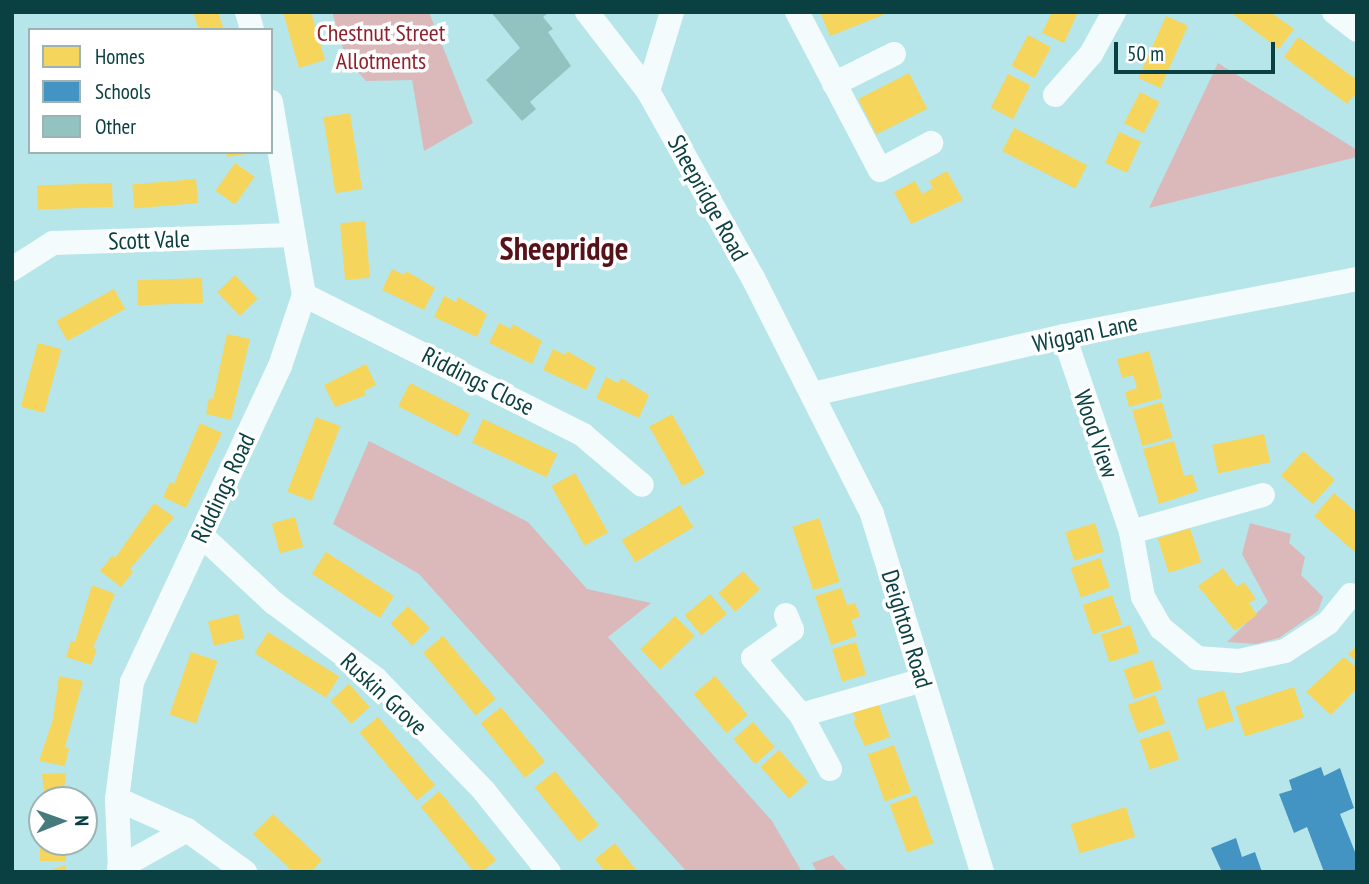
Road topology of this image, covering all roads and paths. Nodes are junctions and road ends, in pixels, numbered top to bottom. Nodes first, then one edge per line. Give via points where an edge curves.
1 (587, 12) edge
2 (672, 12) edge
3 (797, 12) edge
4 (1114, 12) edge
5 (1334, 12) edge
6 (1357, 30) edge
7 (894, 54) dead end
8 (834, 84) junction
9 (648, 91) junction
10 (1055, 95) dead end
11 (273, 114) edge
12 (931, 143) dead end
13 (293, 235) junction
14 (12, 269) edge
15 (1356, 282) edge
16 (303, 295) junction
17 (1064, 336) junction
18 (813, 394) junction
19 (642, 485) dead end
20 (1263, 495) dead end
21 (1131, 532) junction
22 (201, 535) junction
23 (1351, 595) dead end
24 (786, 615) dead end
25 (923, 680) junction
26 (801, 715) junction
27 (830, 769) dead end
28 (117, 799) junction
29 (187, 830) junction
30 (119, 870) edge
31 (245, 872) edge
32 (549, 872) edge
33 (982, 872) edge

1 - 9 street, Sheepridge Road
2 - 9 street
3 - 8 street
4 - 10 street via 1091,54
5 - 6 street
7 - 8 street
8 - 12 street via 880,170
9 - 18 street, Sheepridge Road
11 - 13 street, Riddings Road
13 - 14 street, Scott Vale via 53,243
13 - 16 street, Riddings Road
15 - 17 street, Wiggan Lane
16 - 19 street, Riddings Close via 583,435
16 - 22 street, Riddings Road via 279,366
17 - 18 street, Wiggan Lane
17 - 21 street, Wood View
18 - 25 street, Deighton Road via 872,514
20 - 21 street
21 - 23 street, Wood View via 1143,597 1161,628 1197,658 1239,661 1285,651 1328,623
22 - 28 street, Riddings Road via 132,682
22 - 32 street, Ruskin Grove via 274,603 376,679 484,791
24 - 26 street via 792,630 746,651
25 - 26 street
25 - 33 street, Deighton Road
26 - 27 street
28 - 29 street
28 - 30 street, Riddings Road
29 - 30 street
29 - 31 street

